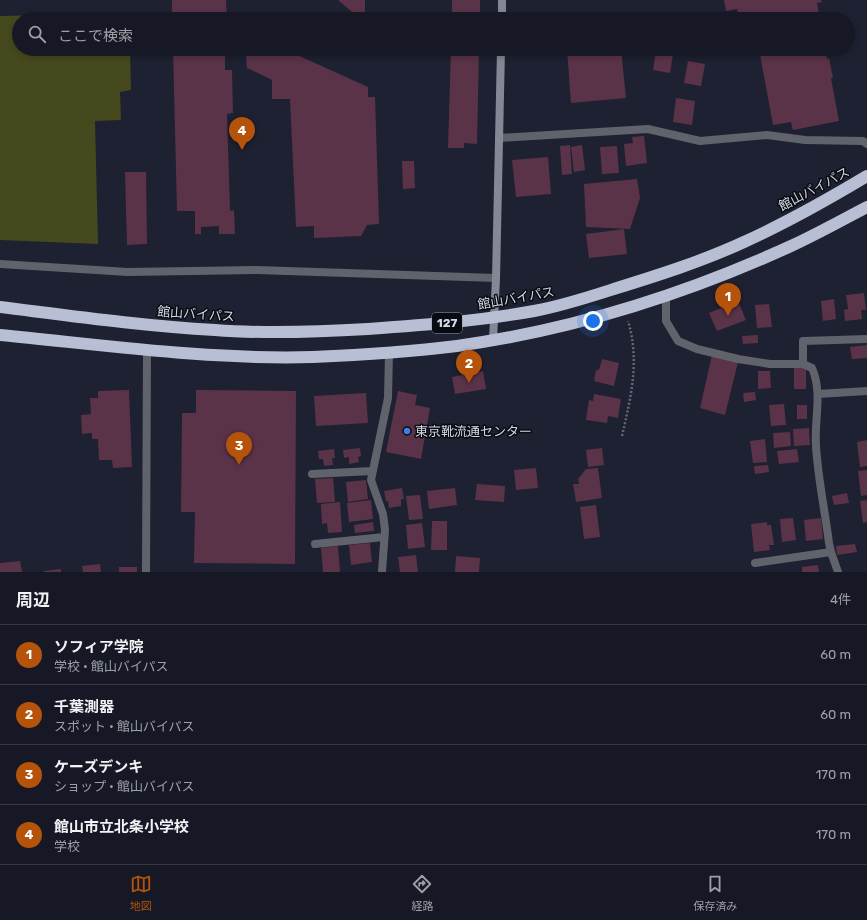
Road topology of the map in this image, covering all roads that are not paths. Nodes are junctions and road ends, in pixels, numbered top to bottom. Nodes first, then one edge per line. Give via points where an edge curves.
1 (502, 0) edge
2 (502, 12) edge
3 (501, 56) edge
4 (498, 138) junction
5 (867, 144) edge
6 (867, 176) edge
7 (867, 207) edge
8 (0, 264) edge
9 (496, 278) junction
10 (666, 295) junction
11 (0, 307) edge
12 (494, 317) junction
13 (0, 335) edge
14 (867, 339) edge
15 (493, 340) junction
16 (146, 350) junction
17 (389, 353) junction
18 (803, 364) junction
19 (867, 391) edge
20 (818, 394) junction
21 (372, 471) junction
22 (312, 474) dead end
23 (384, 537) junction
24 (315, 544) dead end
25 (831, 552) junction
26 (755, 563) dead end
27 (146, 572) edge
28 (382, 572) edge
29 (838, 572) edge

1 - 2 street
3 - 4 street
4 - 5 street via 648,129 700,141 767,135 805,140 863,141
4 - 9 street
6 - 12 highway, 館山バイパス / 127 via 834,196 744,242 703,259 577,301
7 - 10 highway, 127 via 787,248 700,284
8 - 9 street via 128,272 257,270
9 - 12 street
10 - 15 highway, 127 via 583,321
10 - 18 street via 666,321 678,341 697,349 738,359 770,364
11 - 12 highway, 館山バイパス / 127 via 142,324 279,332 452,323
12 - 15 street
13 - 16 highway, 127
14 - 18 street via 803,341
15 - 17 highway, 127
16 - 17 highway, 127 via 312,357
16 - 27 street
17 - 21 street via 388,398
18 - 20 street via 812,368 816,376
19 - 20 street
20 - 25 street via 816,445
21 - 22 street
21 - 23 street via 371,480 383,514
23 - 24 street
23 - 28 street
25 - 26 street
25 - 29 street

